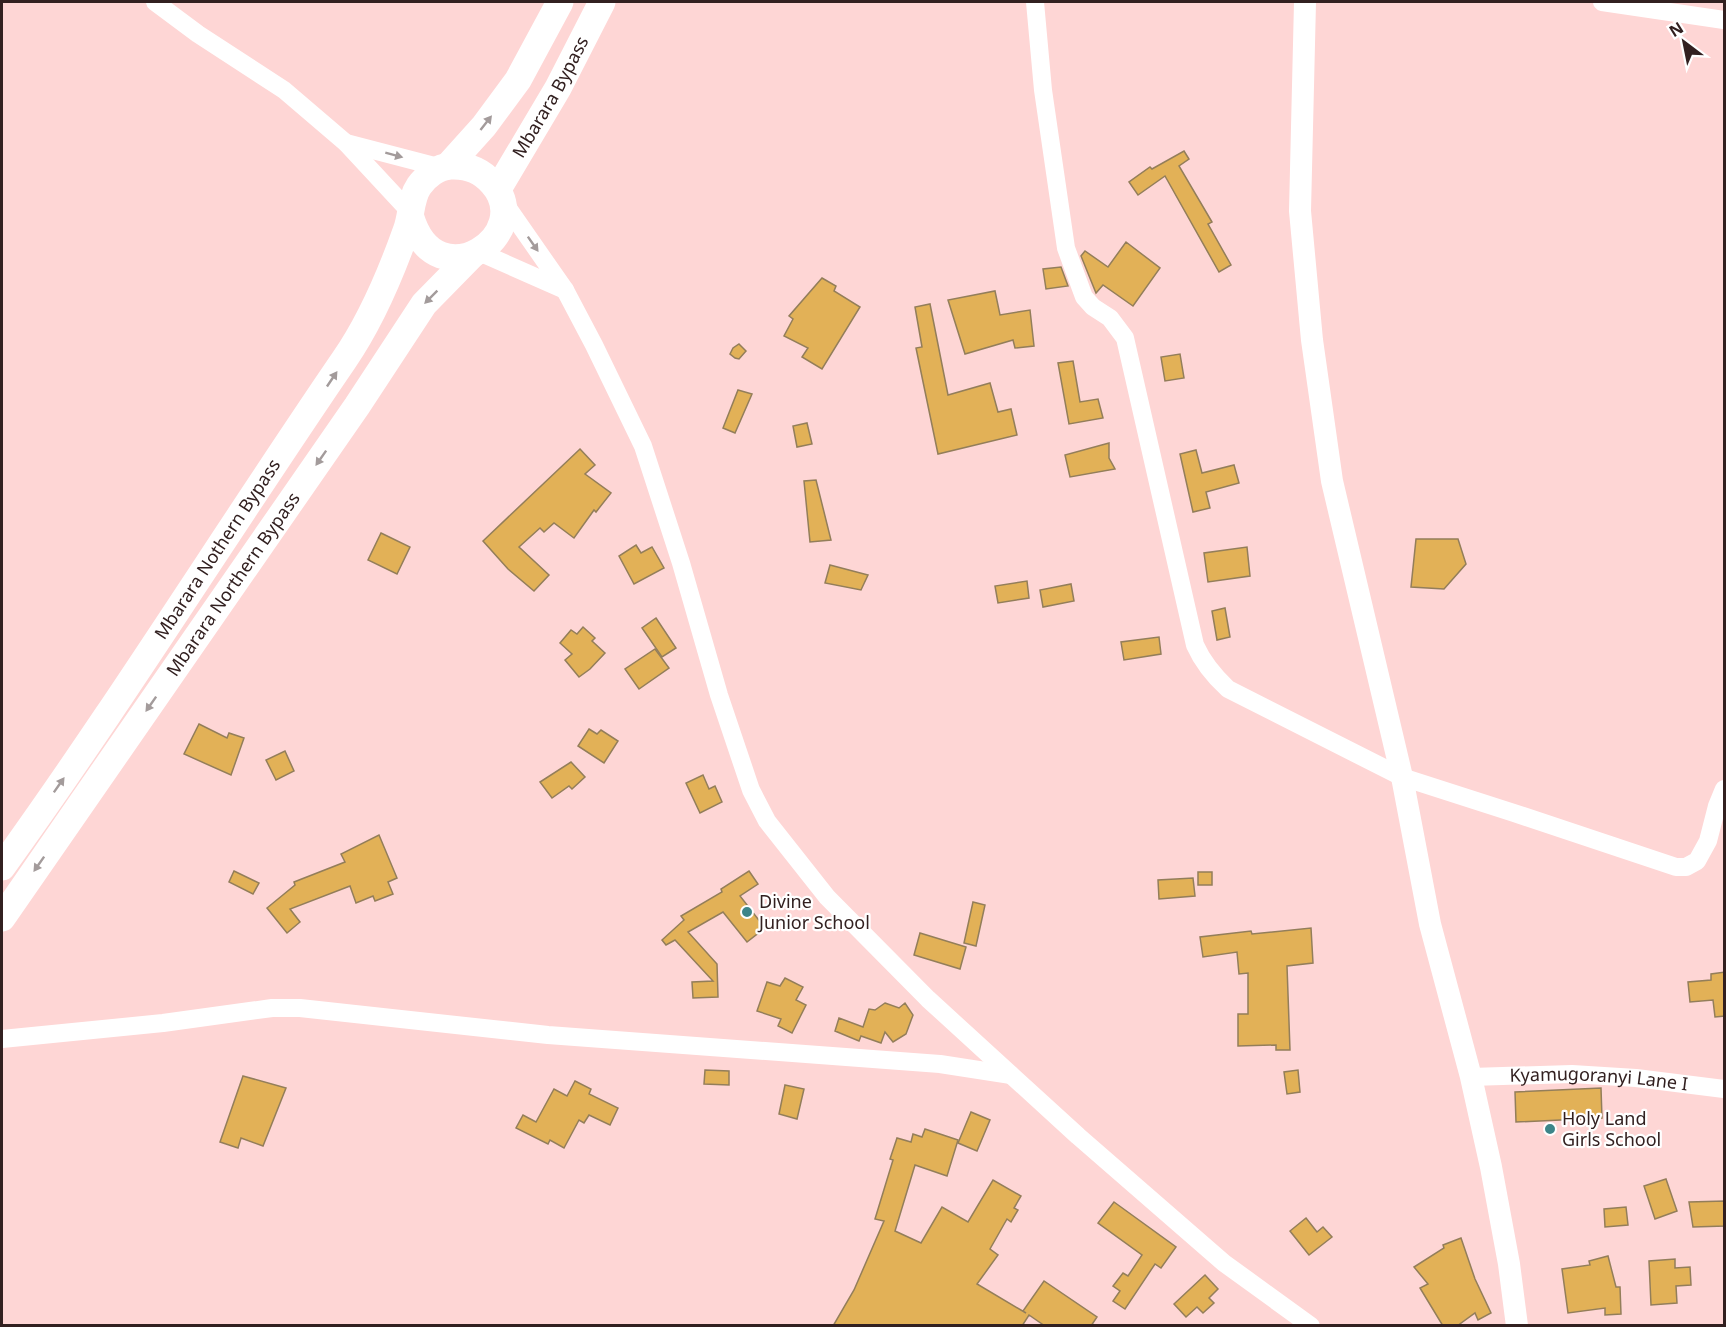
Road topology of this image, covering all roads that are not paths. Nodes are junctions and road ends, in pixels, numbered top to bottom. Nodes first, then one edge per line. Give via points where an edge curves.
1 (154, 2) edge
2 (560, 2) edge
3 (602, 2) edge
4 (1035, 2) edge
5 (1305, 2) edge
6 (1602, 2) edge
7 (1725, 20) edge
8 (346, 142) junction
9 (445, 167) junction
10 (499, 193) junction
11 (411, 215) junction
12 (476, 254) junction
13 (565, 290) junction
14 (1402, 777) junction
15 (1725, 789) edge
16 (2, 867) edge
17 (2, 918) edge
18 (2, 1039) edge
19 (1014, 1076) junction
20 (1471, 1077) junction
21 (1725, 1089) edge
22 (1311, 1326) edge
23 (1517, 1326) edge

1 - 8 street via 284,90
9 -> 2 highway, Mbarara Bypass via 484,126 518,80
3 - 10 highway, Mbarara Bypass
4 - 14 street via 1043,90 1066,248 1084,297 1110,318 1125,338 1195,645 1202,661 1228,689
5 - 14 main road via 1300,211 1312,340 1332,481
6 - 7 street
8 -> 9 street
8 - 11 street
9 - 10 highway via 467,166 485,175
9 - 11 highway via 419,185
10 - 12 highway via 504,210 500,229 489,245
10 -> 13 street
11 - 12 highway via 416,233 440,255 456,258
16 -> 11 highway, Mbarara Nothern Bypass via 361,336
12 - 13 street
12 -> 17 highway, Mbarara Northern Bypass via 424,304
13 - 19 street via 643,446 719,695 751,790 767,821 835,905 928,999
14 - 15 street via 1676,867 1697,861 1708,841
14 - 20 main road via 1430,924
18 - 19 street via 300,1008 548,1035 940,1064
19 - 22 street via 1224,1263
20 - 21 street, Kyamugoranyi Lane I via 1572,1074
20 - 23 main road via 1509,1264

